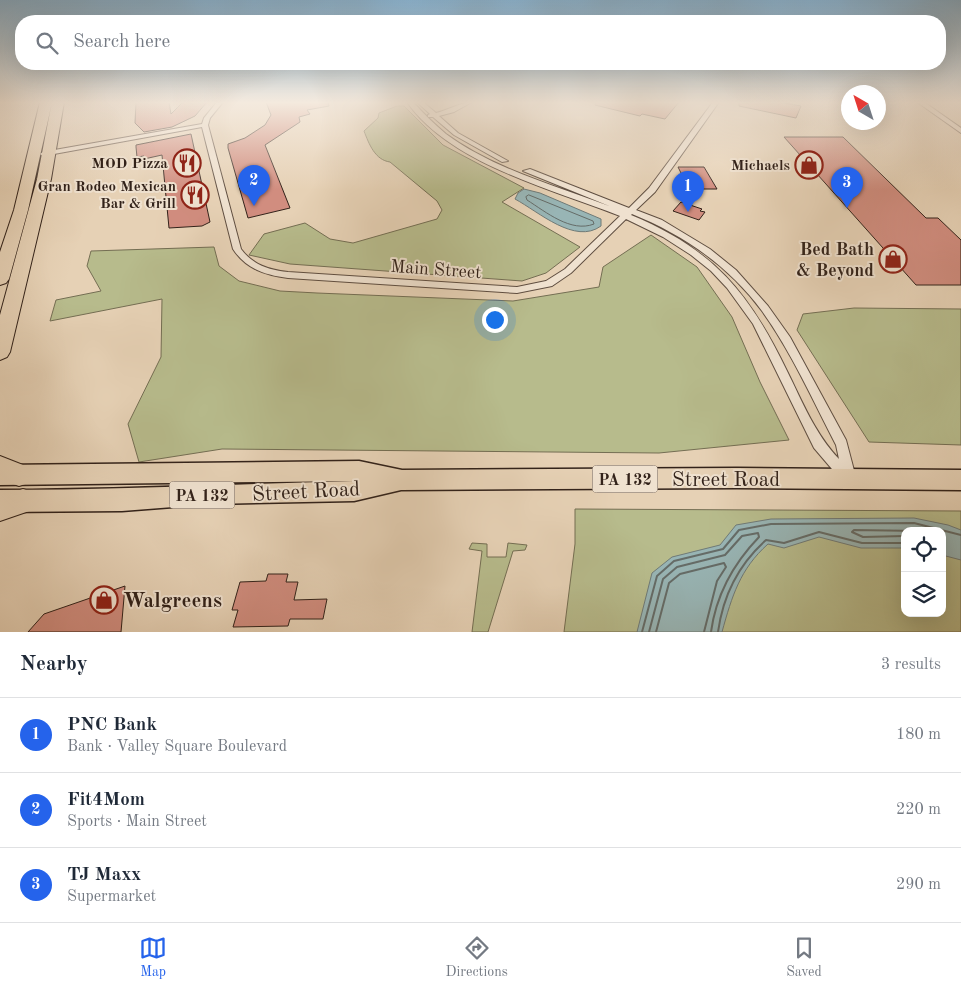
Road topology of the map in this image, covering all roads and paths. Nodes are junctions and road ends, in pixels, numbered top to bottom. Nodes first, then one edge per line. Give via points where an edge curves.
1 (44, 131) edge
2 (49, 131) edge
3 (158, 131) edge
4 (208, 131) edge
5 (453, 131) edge
6 (695, 131) edge
7 (42, 152) junction
8 (628, 213) junction
9 (0, 279) edge
10 (0, 352) edge
11 (6, 473) edge
12 (849, 479) junction
13 (402, 480) junction
14 (961, 480) edge
15 (8, 504) edge

1 - 7 highway
2 - 7 highway
3 - 7 street
4 - 8 street, Main Street via 237,249 251,264 278,274 528,289 559,279
5 - 8 street via 499,159
6 - 8 street, Main Street via 652,190
7 - 9 highway
7 - 10 highway
8 - 12 street via 694,253 734,290 756,319 818,444
8 - 12 street via 668,227 707,251 754,294 786,340 842,444
11 - 13 main road, Street Road / PA 132 via 359,470
12 - 13 main road, Street Road / PA 132
12 - 14 main road, Street Road / PA 132
13 - 15 main road, Street Road / PA 132 via 354,491

